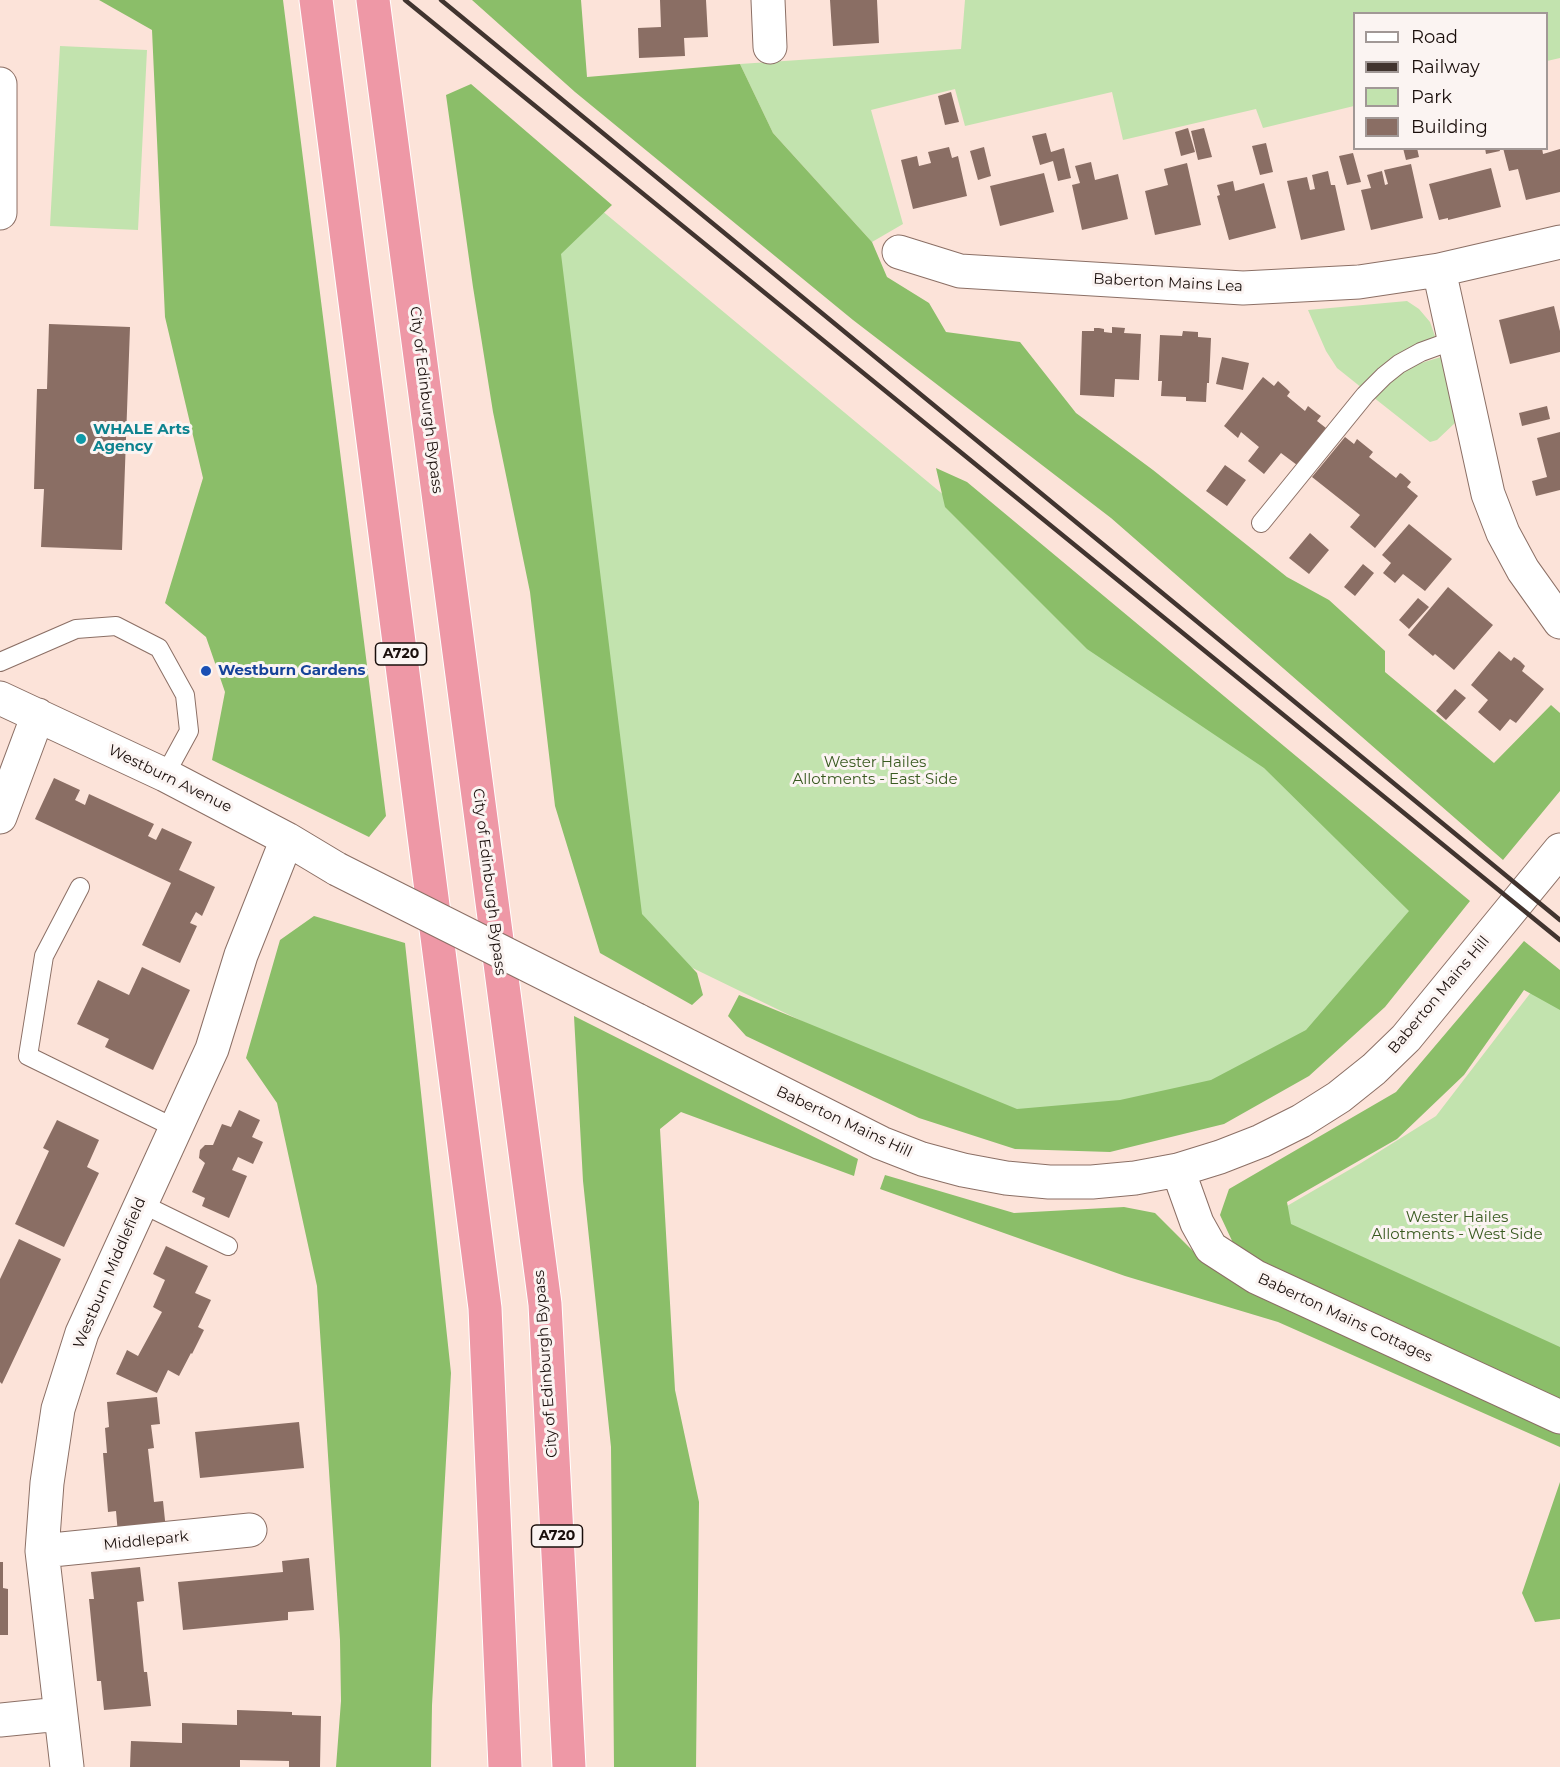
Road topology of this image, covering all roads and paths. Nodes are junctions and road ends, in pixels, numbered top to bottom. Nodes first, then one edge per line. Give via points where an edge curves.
1 (316, 0) edge
2 (373, 0) edge
3 (768, 0) edge
4 (770, 47) dead end
5 (0, 84) edge
6 (0, 213) edge
7 (1560, 242) edge
8 (900, 252) dead end
9 (1438, 270) junction
10 (1454, 340) junction
11 (1261, 523) dead end
12 (1557, 613) edge
13 (0, 662) edge
14 (0, 698) edge
15 (38, 715) junction
16 (165, 775) junction
17 (0, 817) edge
18 (287, 839) junction
19 (1560, 850) edge
20 (337, 869) joint
21 (80, 887) dead end
22 (175, 1128) junction
23 (1178, 1170) junction
24 (140, 1203) junction
25 (228, 1246) dead end
26 (1560, 1417) edge
27 (250, 1530) dead end
28 (42, 1551) junction
29 (60, 1714) junction
30 (0, 1720) edge
31 (67, 1767) edge
32 (505, 1767) edge
33 (569, 1767) edge

1 - 32 highway, A720 via 485,1308
2 - 33 highway, City of Edinburgh Bypass / A720 via 544,1304
3 - 4 street
5 - 6 street
7 - 9 street, Baberton Mains Lea
8 - 9 street, Baberton Mains Lea via 960,271 1243,288 1359,282
9 - 10 street
10 - 11 lane via 1421,352 1384,376
10 - 12 street via 1488,494 1523,570
13 - 16 lane via 76,629 116,626 159,648 185,695 189,731
14 - 15 street, Westburn Avenue
15 - 16 street, Westburn Avenue
15 - 17 street
16 - 18 street, Westburn Avenue
18 - 20 street, Westburn Avenue
18 - 22 street, Westburn Middlefield via 241,955 212,1049
19 - 23 street, Baberton Mains Hill via 1406,1038 1374,1069 1339,1096 1281,1131
20 - 23 street, Baberton Mains Hill, bridge via 881,1143 922,1159 1006,1178 1049,1182 1092,1182
21 - 22 lane via 44,956 28,1056
22 - 24 street, Westburn Middlefield
23 - 26 street, Baberton Mains Cottages via 1197,1223 1211,1248 1256,1277
24 - 25 lane
24 - 28 street, Westburn Middlefield via 82,1333 57,1409 46,1484
27 - 28 street, Middlepark
28 - 29 street, Westburn Middlefield
29 - 30 street
29 - 31 street, Westburn Middlefield

